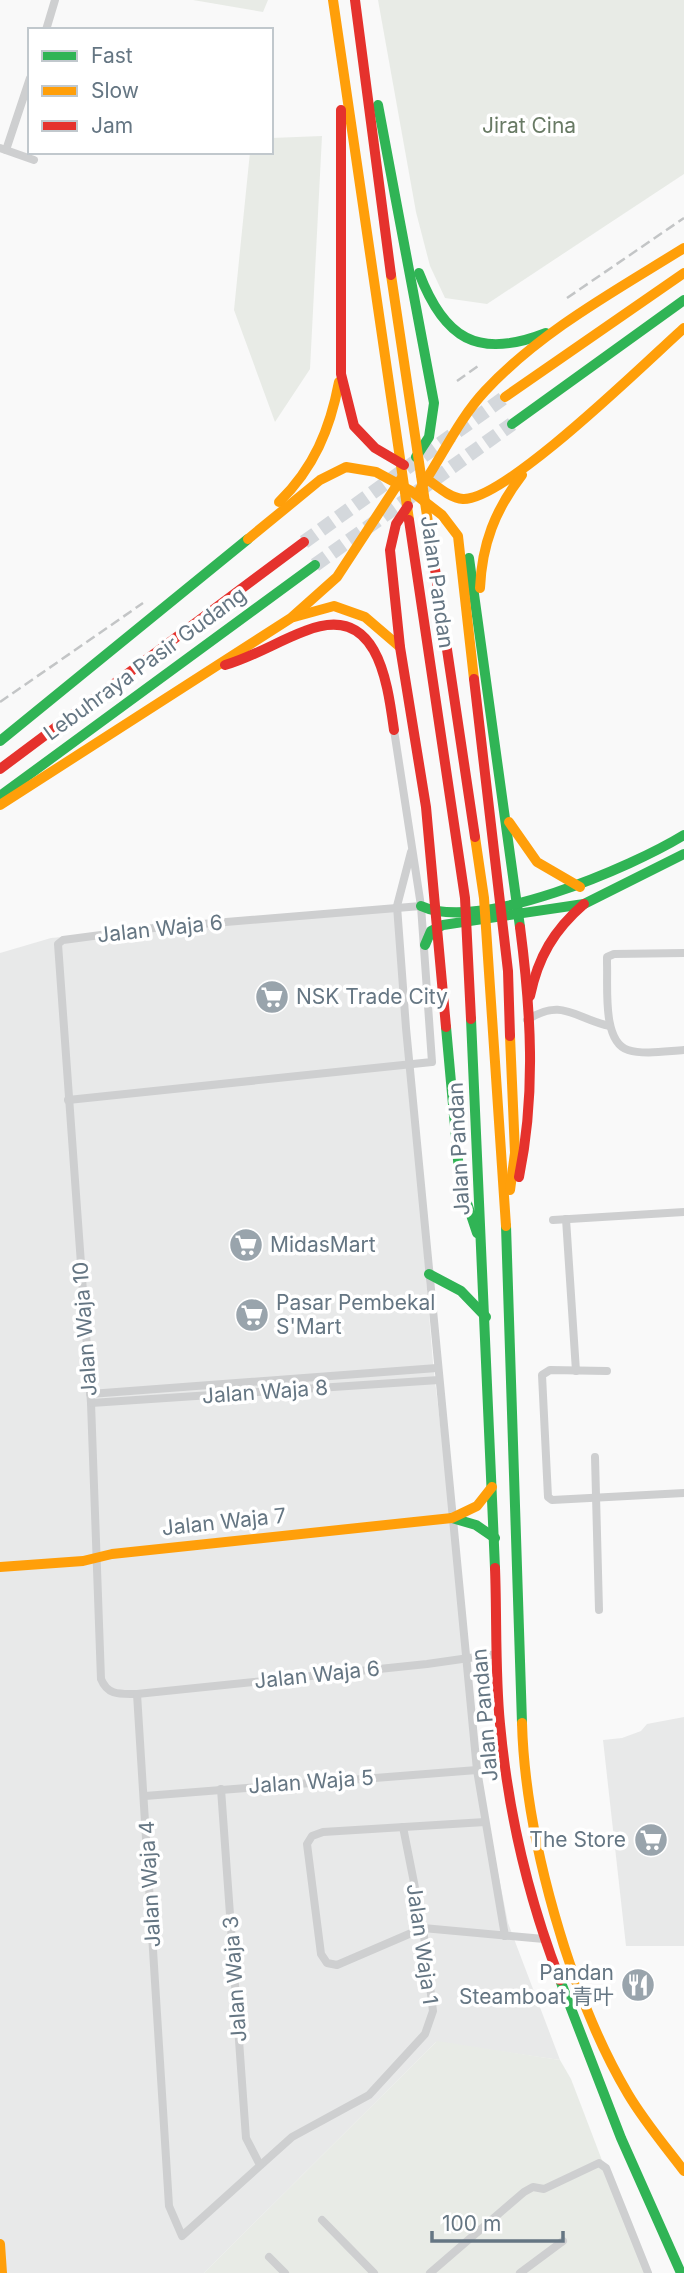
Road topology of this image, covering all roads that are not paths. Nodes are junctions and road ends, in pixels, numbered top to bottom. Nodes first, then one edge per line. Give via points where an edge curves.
1 (55, 0) edge
2 (333, 0) edge
3 (355, 0) edge
4 (358, 15) junction
5 (47, 28) edge
6 (341, 66) junction
7 (28, 83) edge
8 (3, 149) edge
9 (34, 160) dead end
10 (407, 243) junction
11 (684, 248) edge
12 (684, 273) edge
13 (684, 300) edge
14 (566, 324) junction
15 (684, 328) edge
16 (341, 374) junction
17 (505, 397) tunnel mouth
18 (512, 424) tunnel mouth
19 (534, 461) junction
20 (408, 468) junction
21 (427, 479) junction
22 (398, 485) junction
23 (416, 495) junction
24 (458, 536) junction
25 (304, 542) tunnel mouth
26 (315, 565) tunnel mouth
27 (158, 610) junction
28 (291, 618) junction
29 (480, 623) junction
30 (400, 648) junction
31 (210, 668) junction
32 (394, 730) joint
33 (0, 741) edge
34 (0, 769) edge
35 (0, 796) edge
36 (0, 805) edge
37 (503, 808) junction
38 (684, 835) edge
39 (411, 852) junction
40 (684, 854) edge
41 (580, 887) junction
42 (402, 888) junction
43 (419, 893) junction
44 (516, 903) junction
45 (584, 904) junction
46 (397, 906) junction
47 (421, 906) junction
48 (518, 916) junction
49 (425, 945) junction
50 (684, 953) edge
51 (527, 1016) junction
52 (610, 1026) junction
53 (684, 1050) edge
54 (411, 1066) junction
55 (68, 1100) junction
56 (684, 1212) edge
57 (566, 1219) junction
58 (553, 1220) dead end
59 (506, 1222) junction
60 (483, 1251) junction
61 (429, 1274) junction
62 (486, 1317) junction
63 (437, 1368) junction
64 (576, 1371) junction
65 (607, 1371) dead end
66 (439, 1380) junction
67 (90, 1394) junction
68 (91, 1403) junction
69 (595, 1457) dead end
70 (492, 1487) junction
71 (684, 1493) edge
72 (597, 1497) junction
73 (452, 1518) junction
74 (495, 1538) junction
75 (96, 1559) junction
76 (0, 1567) edge
77 (599, 1610) dead end
78 (497, 1654) junction
79 (468, 1658) junction
80 (137, 1694) junction
81 (477, 1770) junction
82 (221, 1789) junction
83 (145, 1796) junction
84 (485, 1822) junction
85 (403, 1827) junction
86 (422, 1928) junction
87 (505, 1936) junction
88 (544, 1939) junction
89 (260, 2165) junction
90 (682, 2165) edge
91 (653, 2204) junction
92 (322, 2220) dead end
93 (182, 2236) joint
94 (563, 2241) dead end
95 (0, 2245) edge
96 (684, 2252) edge
97 (269, 2257) dead end
98 (2, 2273) edge
99 (285, 2273) edge
100 (374, 2273) edge
101 (430, 2273) edge
102 (520, 2273) edge
103 (649, 2273) edge
104 (681, 2273) edge

1 - 5 street
2 - 6 main road, Jalan Pandan
3 - 4 main road, Jalan Pandan
4 - 10 main road
4 - 59 main road, Jalan Pandan via 388,258 482,884
6 - 16 main road
6 - 60 main road, Jalan Pandan via 465,898
7 - 8 street
8 - 9 street
10 - 14 main road via 433,308 463,337 514,343
10 - 20 main road via 433,403 429,437
11 - 14 main road
12 - 17 main road
13 - 18 main road
14 - 21 main road via 485,391
15 - 19 main road
16 - 20 main road via 354,426 375,448
16 - 27 main road via 322,447 301,481
19 - 21 main road via 477,498 464,499
19 - 29 main road via 496,510 487,534 481,565
20 - 21 main road
20 - 22 main road
21 - 23 main road
22 - 23 main road
22 - 27 main road via 365,467 338,470
22 - 28 main road via 337,577
23 - 24 main road via 440,511
23 - 30 main road via 391,537
24 - 29 main road via 467,545
24 - 59 main road via 508,971 515,1153
25 - 34 main road, Lebuhraya Pasir Gudang
26 - 35 main road, Lebuhraya Pasir Gudang
27 - 33 main road
28 - 30 main road via 334,606 365,617
28 - 31 main road
29 - 37 main road
30 - 60 main road via 426,807 460,1182
31 - 32 main road via 236,663 315,627 349,628 368,641 382,664
31 - 36 main road
32 - 39 street
37 - 41 main road via 523,849 539,866
37 - 44 main road
38 - 41 main road via 636,864
39 - 42 street
39 - 43 street
40 - 45 main road
41 - 44 main road
42 - 43 street via 409,885
42 - 46 street
43 - 47 street
44 - 47 main road via 444,915
44 - 48 main road
45 - 48 main road
45 - 51 main road via 560,924 542,951
46 - 47 street, Jalan Waja 6
46 - 54 street
46 - 55 street, Jalan Waja 6 via 63,940 58,944
47 - 49 street
48 - 49 main road via 435,927
48 - 51 main road
49 - 54 street via 434,1060
50 - 52 street via 610,955
51 - 52 street via 556,1009
51 - 59 main road via 528,1148
52 - 53 street via 619,1045 631,1051
54 - 55 street
54 - 61 street
55 - 67 street, Jalan Waja 10
56 - 57 street
57 - 58 street
57 - 64 street
59 - 90 main road, Jalan Pandan via 522,1737 533,1822 568,1958 603,2044 628,2094
60 - 62 main road, Jalan Pandan
61 - 62 main road via 463,1291
61 - 63 street
62 - 70 main road, Jalan Pandan
63 - 66 street
63 - 67 street, Jalan Waja 8
64 - 65 street
64 - 72 street via 550,1370 542,1376 546,1491 552,1500
66 - 68 street, Jalan Waja 8
66 - 73 street
67 - 68 street, Jalan Waja 10
68 - 75 street, Jalan Waja 10
69 - 72 street
70 - 73 main road, Jalan Waja 7 via 478,1506
70 - 74 main road, Jalan Pandan
71 - 72 street
72 - 77 street
73 - 74 main road, Jalan Waja 7 via 476,1525
73 - 75 main road, Jalan Waja 7
73 - 79 street
74 - 78 main road, Jalan Pandan
75 - 76 main road, Jalan Waja 7
75 - 80 street via 101,1679 105,1689 114,1694
78 - 79 street, Jalan Waja 6
78 - 88 main road, Jalan Pandan via 500,1725 519,1844
79 - 80 street, Jalan Waja 6
79 - 81 street
80 - 83 street, Jalan Waja 4
81 - 82 street, Jalan Waja 5
81 - 84 street
82 - 83 street, Jalan Waja 5
82 - 89 street, Jalan Waja 3 via 246,2137
83 - 93 street, Jalan Waja 4 via 169,2206
84 - 85 street
84 - 87 street
85 - 86 street, Jalan Waja 1
85 - 86 street via 312,1836 307,1844 321,1954 327,1963 337,1965
86 - 87 street
86 - 89 street, Jalan Waja 1 via 433,2011 425,2035 369,2095 292,2137
87 - 88 street
88 - 91 main road, Jalan Pandan via 621,2138
89 - 93 street, Jalan Waja 1
91 - 96 main road
91 - 104 main road, Jalan Pandan
92 - 100 street
94 - 102 street
95 - 98 main road
97 - 99 street
101 - 103 street via 524,2192 533,2187 544,2189 600,2164 606,2168

